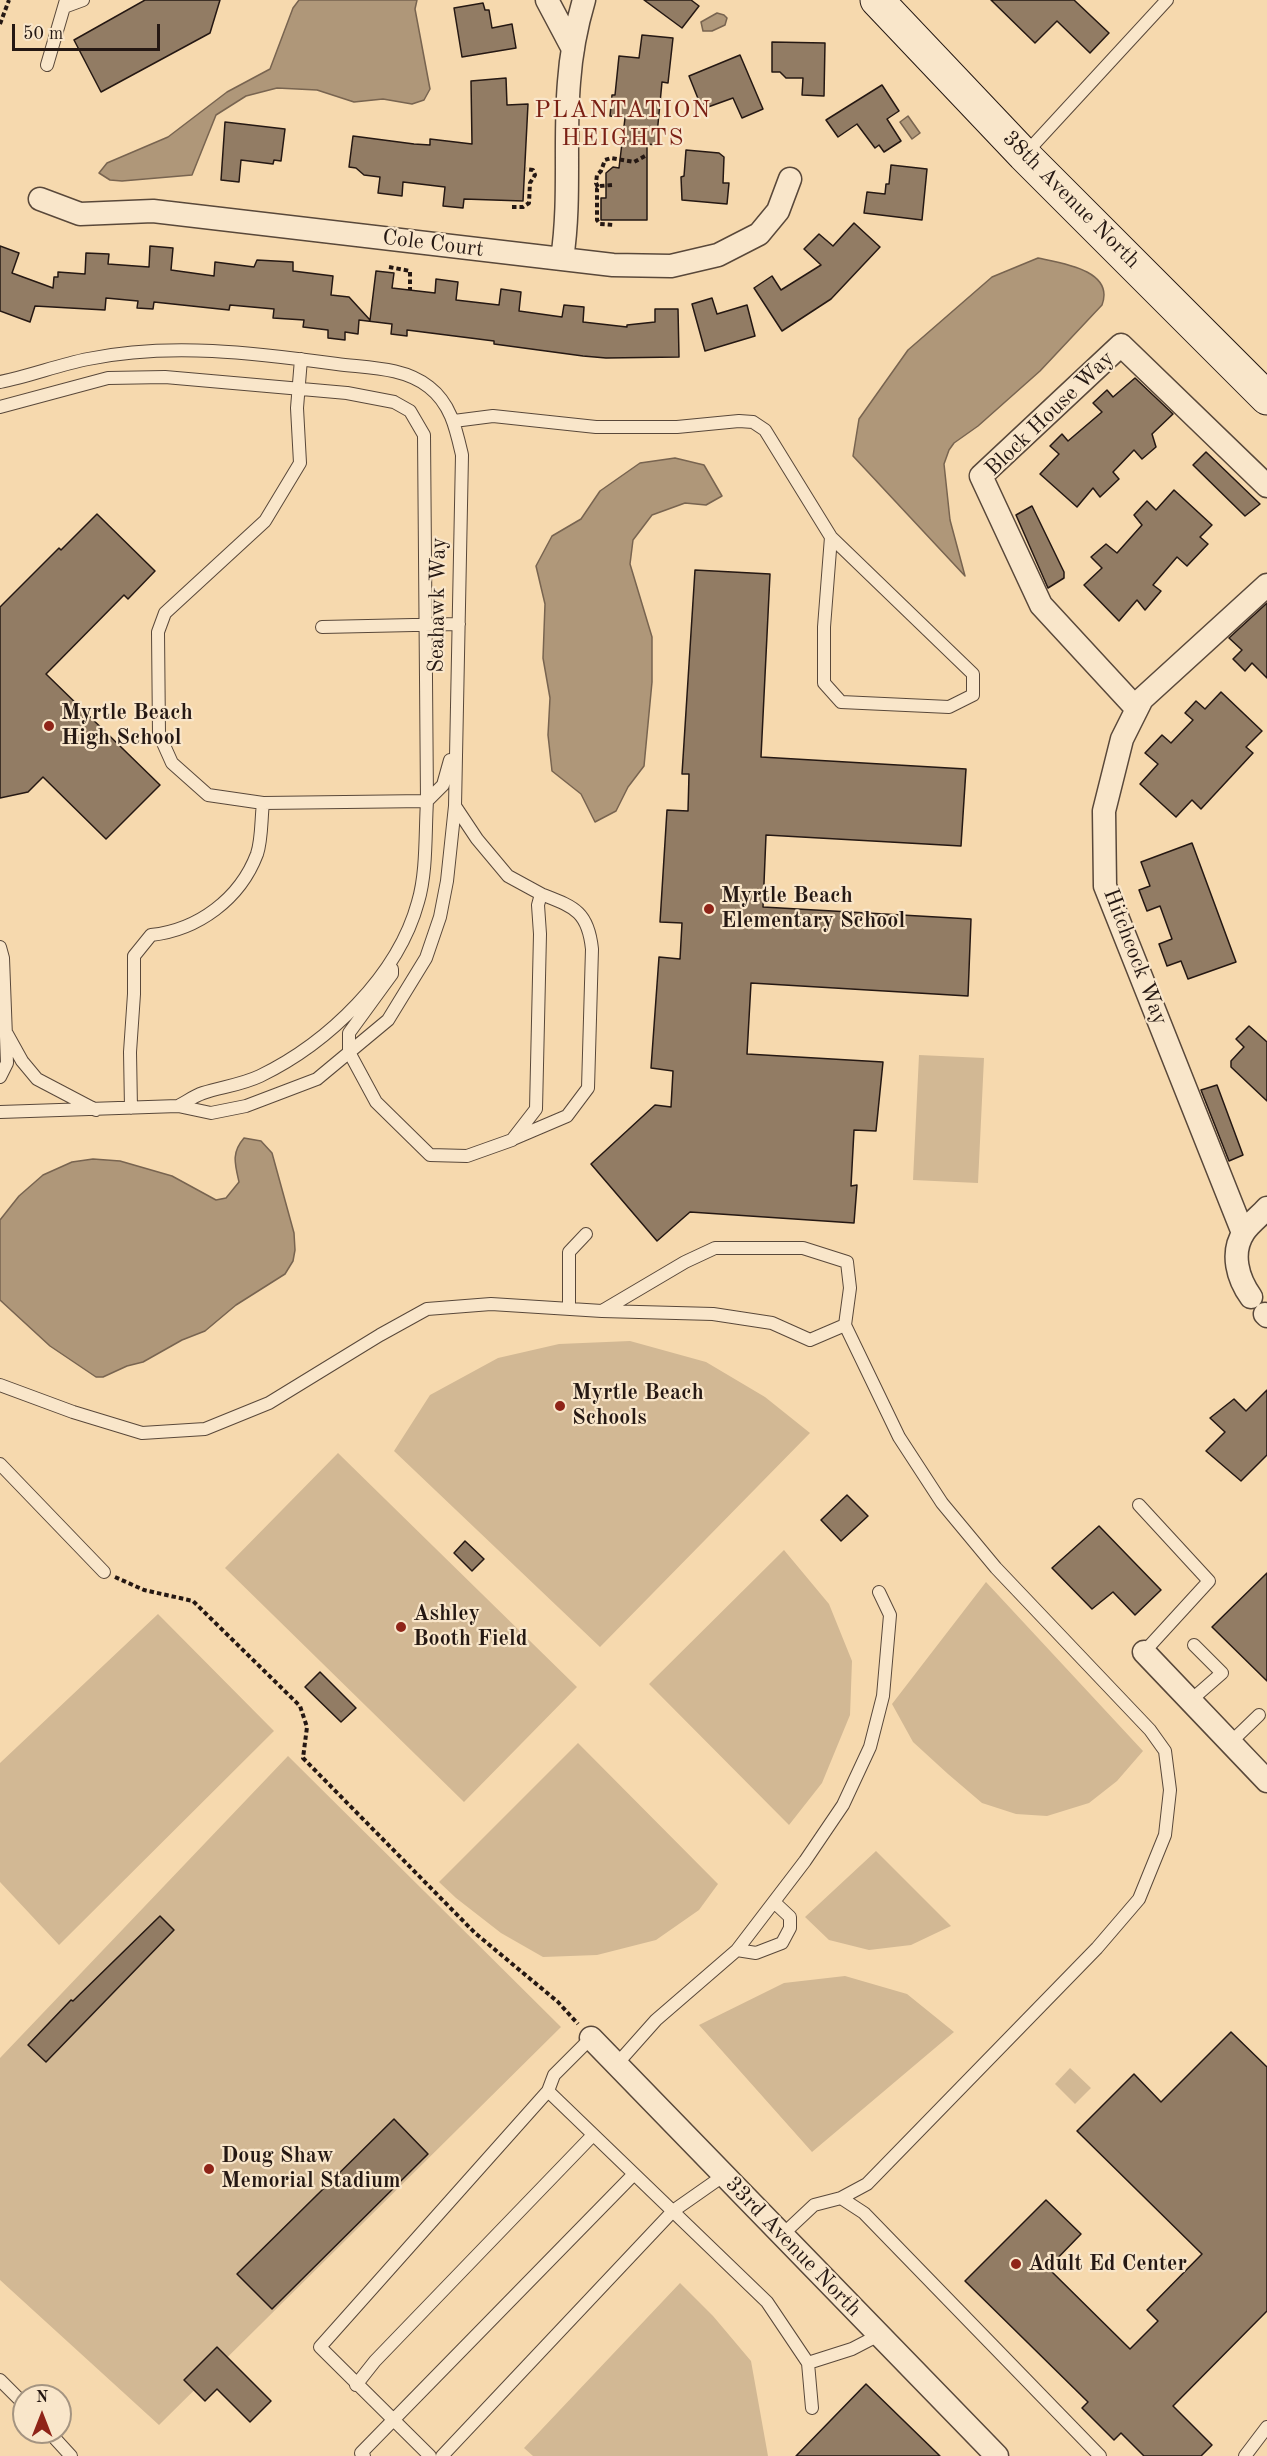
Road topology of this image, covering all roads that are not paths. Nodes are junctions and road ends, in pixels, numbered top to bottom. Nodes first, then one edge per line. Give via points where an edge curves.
1 (83, 0) edge
2 (547, 0) edge
3 (584, 0) edge
4 (1167, 0) edge
5 (65, 4) edge
6 (888, 4) edge
7 (573, 49) junction
8 (47, 65) dead end
9 (1024, 155) junction
10 (790, 179) dead end
11 (40, 199) dead end
12 (562, 259) junction
13 (301, 359) junction
14 (0, 382) edge
15 (299, 388) junction
16 (1267, 398) edge
17 (0, 406) edge
18 (454, 422) junction
19 (1267, 486) edge
20 (831, 537) junction
21 (1267, 585) edge
22 (425, 623) junction
23 (459, 624) junction
24 (322, 627) dead end
25 (1137, 709) junction
26 (455, 741) junction
27 (427, 801) junction
28 (263, 803) junction
29 (455, 806) junction
30 (541, 894) junction
31 (0, 947) edge
32 (392, 962) junction
33 (6, 1032) junction
34 (349, 1052) junction
35 (0, 1077) edge
36 (178, 1106) junction
37 (131, 1108) junction
38 (97, 1110) junction
39 (0, 1112) edge
40 (512, 1140) junction
41 (1267, 1208) edge
42 (1243, 1233) junction
43 (586, 1234) dead end
44 (568, 1309) junction
45 (1261, 1309) edge
46 (602, 1311) junction
47 (845, 1325) junction
48 (0, 1385) edge
49 (0, 1464) edge
50 (1139, 1505) dead end
51 (104, 1572) road end
52 (879, 1592) dead end
53 (1194, 1645) dead end
54 (1144, 1652) joint
55 (1190, 1701) junction
56 (1259, 1715) dead end
57 (1230, 1743) junction
58 (1267, 1781) edge
59 (774, 1902) junction
60 (737, 1950) junction
61 (591, 2038) joint
62 (616, 2065) junction
63 (548, 2091) junction
64 (593, 2135) junction
65 (634, 2174) junction
66 (723, 2176) junction
67 (841, 2198) junction
68 (672, 2211) junction
69 (782, 2236) junction
70 (879, 2335) junction
71 (808, 2363) junction
72 (0, 2380) edge
73 (356, 2385) junction
74 (12, 2392) edge
75 (812, 2408) dead end
76 (392, 2420) junction
77 (1267, 2427) edge
78 (60, 2444) edge
79 (70, 2456) edge
80 (364, 2456) edge
81 (430, 2456) edge
82 (442, 2456) edge
83 (996, 2456) edge
84 (1100, 2456) edge
85 (1245, 2456) edge

1 - 5 lane
2 - 7 street
3 - 7 street
4 - 9 lane
5 - 8 lane
6 - 9 main road, 38th Avenue North
7 - 12 street via 567,228
9 - 16 main road, 38th Avenue North
10 - 12 street, Cole Court via 778,211 759,234 718,255 671,266
11 - 12 street, Cole Court via 80,214 153,211
13 - 14 lane, Seahawk Way via 244,351 156,351 88,359
13 - 15 lane
13 - 18 lane, Seahawk Way via 399,372 429,387 449,409
15 - 17 lane, Seahawk Way via 165,377 108,378
15 - 22 lane, Seahawk Way via 394,402 410,411 424,435
15 - 28 lane via 300,463 265,521 165,613 158,632 159,734 172,763 208,795
18 - 20 lane via 493,416 596,427 753,422 765,430
18 - 23 lane, Seahawk Way via 462,455
19 - 25 street, Block House Way via 1121,345 981,476 1041,605
20 - 20 lane via 973,674 973,695 949,706 841,702 835,696 824,683
21 - 25 street, Hitchcock Way via 1142,699
22 - 23 lane
22 - 24 lane
22 - 27 lane, Seahawk Way
23 - 26 lane, Seahawk Way
25 - 42 street, Hitchcock Way via 1122,739 1104,811 1105,886
26 - 27 lane via 443,784
26 - 29 lane, Seahawk Way
27 - 28 lane
27 - 32 lane, Seahawk Way via 419,901
28 - 37 lane via 257,853 236,893 203,919 172,933 151,935 134,956
29 - 30 lane via 508,876
29 - 34 lane, Seahawk Way via 447,881 426,958 387,1020
30 - 40 lane via 536,1109
30 - 40 lane via 574,907 590,930 588,1088 567,1116
31 - 33 lane
32 - 34 lane via 392,974 349,1033
32 - 36 lane, Seahawk Way via 335,1026 300,1055 257,1077 203,1093
33 - 35 lane via 7,1063
33 - 38 lane via 37,1079
34 - 36 lane, Seahawk Way via 316,1078 246,1106 211,1113
34 - 40 lane via 376,1102 430,1155 467,1156
36 - 37 lane, Seahawk Way
37 - 38 lane, Seahawk Way
38 - 39 lane, Seahawk Way
41 - 42 street
42 - 45 street via 1236,1256 1241,1283
43 - 44 lane via 569,1252
44 - 46 lane
44 - 48 lane via 491,1304 427,1309 269,1403 205,1429 142,1433
46 - 47 lane via 713,1314 772,1323 810,1340
46 - 47 lane via 715,1248 803,1248 848,1262 850,1288
47 - 67 lane via 899,1437 942,1503 996,1568 1166,1751 1170,1790 1165,1835 1139,1899 1097,1948 867,2184
49 - 51 lane
50 - 54 lane via 1209,1581
52 - 59 lane via 890,1616 883,1696 870,1747 843,1805
53 - 55 lane via 1222,1673
54 - 55 street
55 - 57 street
56 - 57 lane
57 - 58 street
59 - 60 lane
59 - 60 lane via 790,1917 790,1928 782,1943 756,1953
60 - 62 lane via 656,2020
61 - 62 street, 33rd Avenue North
61 - 63 lane via 555,2075
62 - 66 street, 33rd Avenue North
63 - 64 lane
63 - 73 lane via 320,2347
64 - 65 lane
64 - 73 lane
65 - 68 lane
65 - 76 lane
66 - 68 lane
66 - 69 street, 33rd Avenue North
67 - 69 lane via 814,2205
67 - 84 lane via 864,2213
68 - 71 lane via 767,2302
68 - 82 lane
69 - 70 street, 33rd Avenue North
70 - 71 lane via 852,2349
70 - 83 street, 33rd Avenue North
71 - 75 lane
72 - 74 lane
73 - 76 lane
76 - 80 lane via 361,2453
76 - 81 lane
77 - 85 lane
78 - 79 lane

